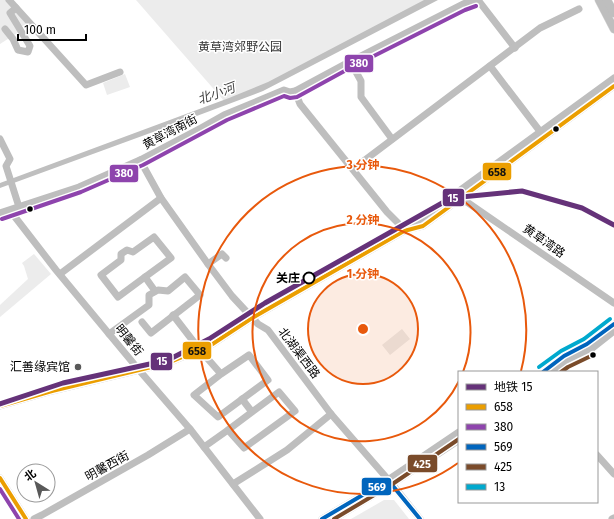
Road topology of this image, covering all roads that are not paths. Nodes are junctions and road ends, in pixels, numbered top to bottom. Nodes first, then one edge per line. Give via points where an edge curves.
1 (9, 0) edge
2 (474, 0) edge
3 (478, 0) edge
4 (600, 0) edge
5 (608, 0) edge
6 (16, 8) junction
7 (579, 9) dead end
8 (614, 13) edge
9 (5, 29) dead end
10 (614, 29) edge
11 (515, 48) junction
12 (350, 61) junction
13 (490, 66) junction
14 (120, 72) dead end
15 (614, 78) edge
16 (614, 86) edge
17 (295, 91) junction
18 (542, 135) junction
19 (0, 139) edge
20 (392, 139) junction
21 (140, 160) junction
22 (3, 166) edge
23 (353, 169) junction
24 (161, 198) junction
25 (461, 198) junction
26 (19, 207) junction
27 (0, 213) edge
28 (15, 217) dead end
29 (404, 231) junction
30 (226, 258) dead end
31 (208, 264) junction
32 (60, 274) junction
33 (145, 277) junction
34 (155, 291) junction
35 (614, 303) edge
36 (173, 315) junction
37 (252, 318) junction
38 (142, 322) dead end
39 (614, 324) edge
40 (614, 331) edge
41 (109, 334) junction
42 (200, 350) junction
43 (139, 370) junction
44 (544, 371) edge
45 (553, 371) edge
46 (221, 374) junction
47 (242, 399) junction
48 (0, 406) edge
49 (252, 412) junction
50 (331, 414) junction
51 (190, 430) junction
52 (228, 430) junction
53 (458, 433) edge
54 (458, 441) edge
55 (204, 447) junction
56 (598, 456) edge
57 (614, 474) edge
58 (0, 478) edge
59 (390, 482) junction
60 (233, 484) junction
61 (26, 519) edge
62 (34, 519) edge
63 (260, 519) edge
64 (322, 519) edge
65 (334, 519) edge
66 (420, 519) edge

1 - 6 street
2 - 12 street, 黄草湾南街
3 - 11 street
4 - 10 main road
5 - 8 main road
6 - 9 street via 10,13 30,46 28,52 18,50
6 - 14 street via 86,85
7 - 11 street via 540,28
11 - 13 street
12 - 17 street, 黄草湾南街
12 - 20 street via 361,81 361,97
13 - 18 street
13 - 20 street
15 - 18 street
16 - 18 street
17 - 21 street, 黄草湾南街 via 284,90 224,115
17 - 23 street via 300,104
18 - 25 street
18 - 29 street
19 - 22 street via 10,159
20 - 23 street
21 - 24 street, 北湖渠西路
21 - 26 street, 黄草湾南街 via 79,187
22 - 26 street
23 - 29 street
24 - 31 street, 北湖渠西路
24 - 32 street
25 - 29 street via 423,226
25 - 35 street, 黄草湾路
26 - 27 street, 黄草湾南街
28 - 32 street, 明馨街
29 - 37 street
30 - 31 street via 222,254
31 - 37 street, 北湖渠西路
32 - 41 street, 明馨街
33 - 33 street via 171,258 154,237 133,252 127,250 121,254 121,260 101,275 118,297
33 - 34 street
34 - 36 street via 168,291 185,277 200,295
34 - 41 street via 149,295 149,305
36 - 38 street via 151,333
36 - 42 street
37 - 42 street via 211,346
37 - 50 street, 北湖渠西路 via 268,330
39 - 44 street
40 - 45 street via 590,350 565,362
41 - 43 street, 明馨街
42 - 43 street via 168,363
42 - 46 street
43 - 48 street
43 - 51 street, 明馨街
46 - 47 street via 194,395 218,417
46 - 47 street via 249,355 268,380
47 - 49 street
49 - 52 street
49 - 52 street via 279,392 295,411 244,448
50 - 59 street, 北湖渠西路
50 - 60 street via 287,450
51 - 55 street, 明馨街
51 - 62 street, 明馨西街
52 - 55 street
53 - 59 street
54 - 59 street
55 - 60 street, 明馨街
56 - 57 street
58 - 61 street
59 - 64 street
59 - 65 street
59 - 66 street, 北湖渠西路
60 - 63 street, 明馨街

